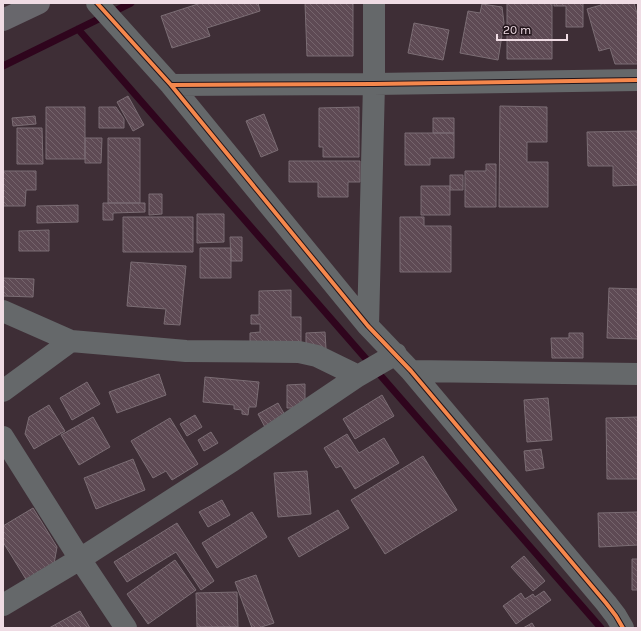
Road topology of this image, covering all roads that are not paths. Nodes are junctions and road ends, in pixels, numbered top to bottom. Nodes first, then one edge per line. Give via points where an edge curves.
1 (39, 3) edge
2 (97, 3) edge
3 (374, 3) edge
4 (3, 20) edge
5 (638, 80) edge
6 (374, 84) junction
7 (170, 85) junction
8 (3, 311) edge
9 (368, 326) junction
10 (71, 341) junction
11 (396, 354) junction
12 (411, 371) junction
13 (638, 374) edge
14 (358, 376) junction
15 (3, 391) edge
16 (3, 437) edge
17 (80, 558) junction
18 (3, 605) edge
19 (620, 622) edge
20 (126, 628) edge
21 (634, 628) edge

1 - 4 main road
2 - 7 street
3 - 6 street
5 - 6 street
6 - 7 street
6 - 9 street
7 - 9 street
8 - 10 street
9 - 11 street
10 - 14 street via 186,351 299,352 317,356
10 - 15 street
11 - 12 street
11 - 14 street
12 - 13 street
12 - 19 street
14 - 17 street via 232,461
16 - 17 street
17 - 18 street
17 - 20 street
19 - 21 street

